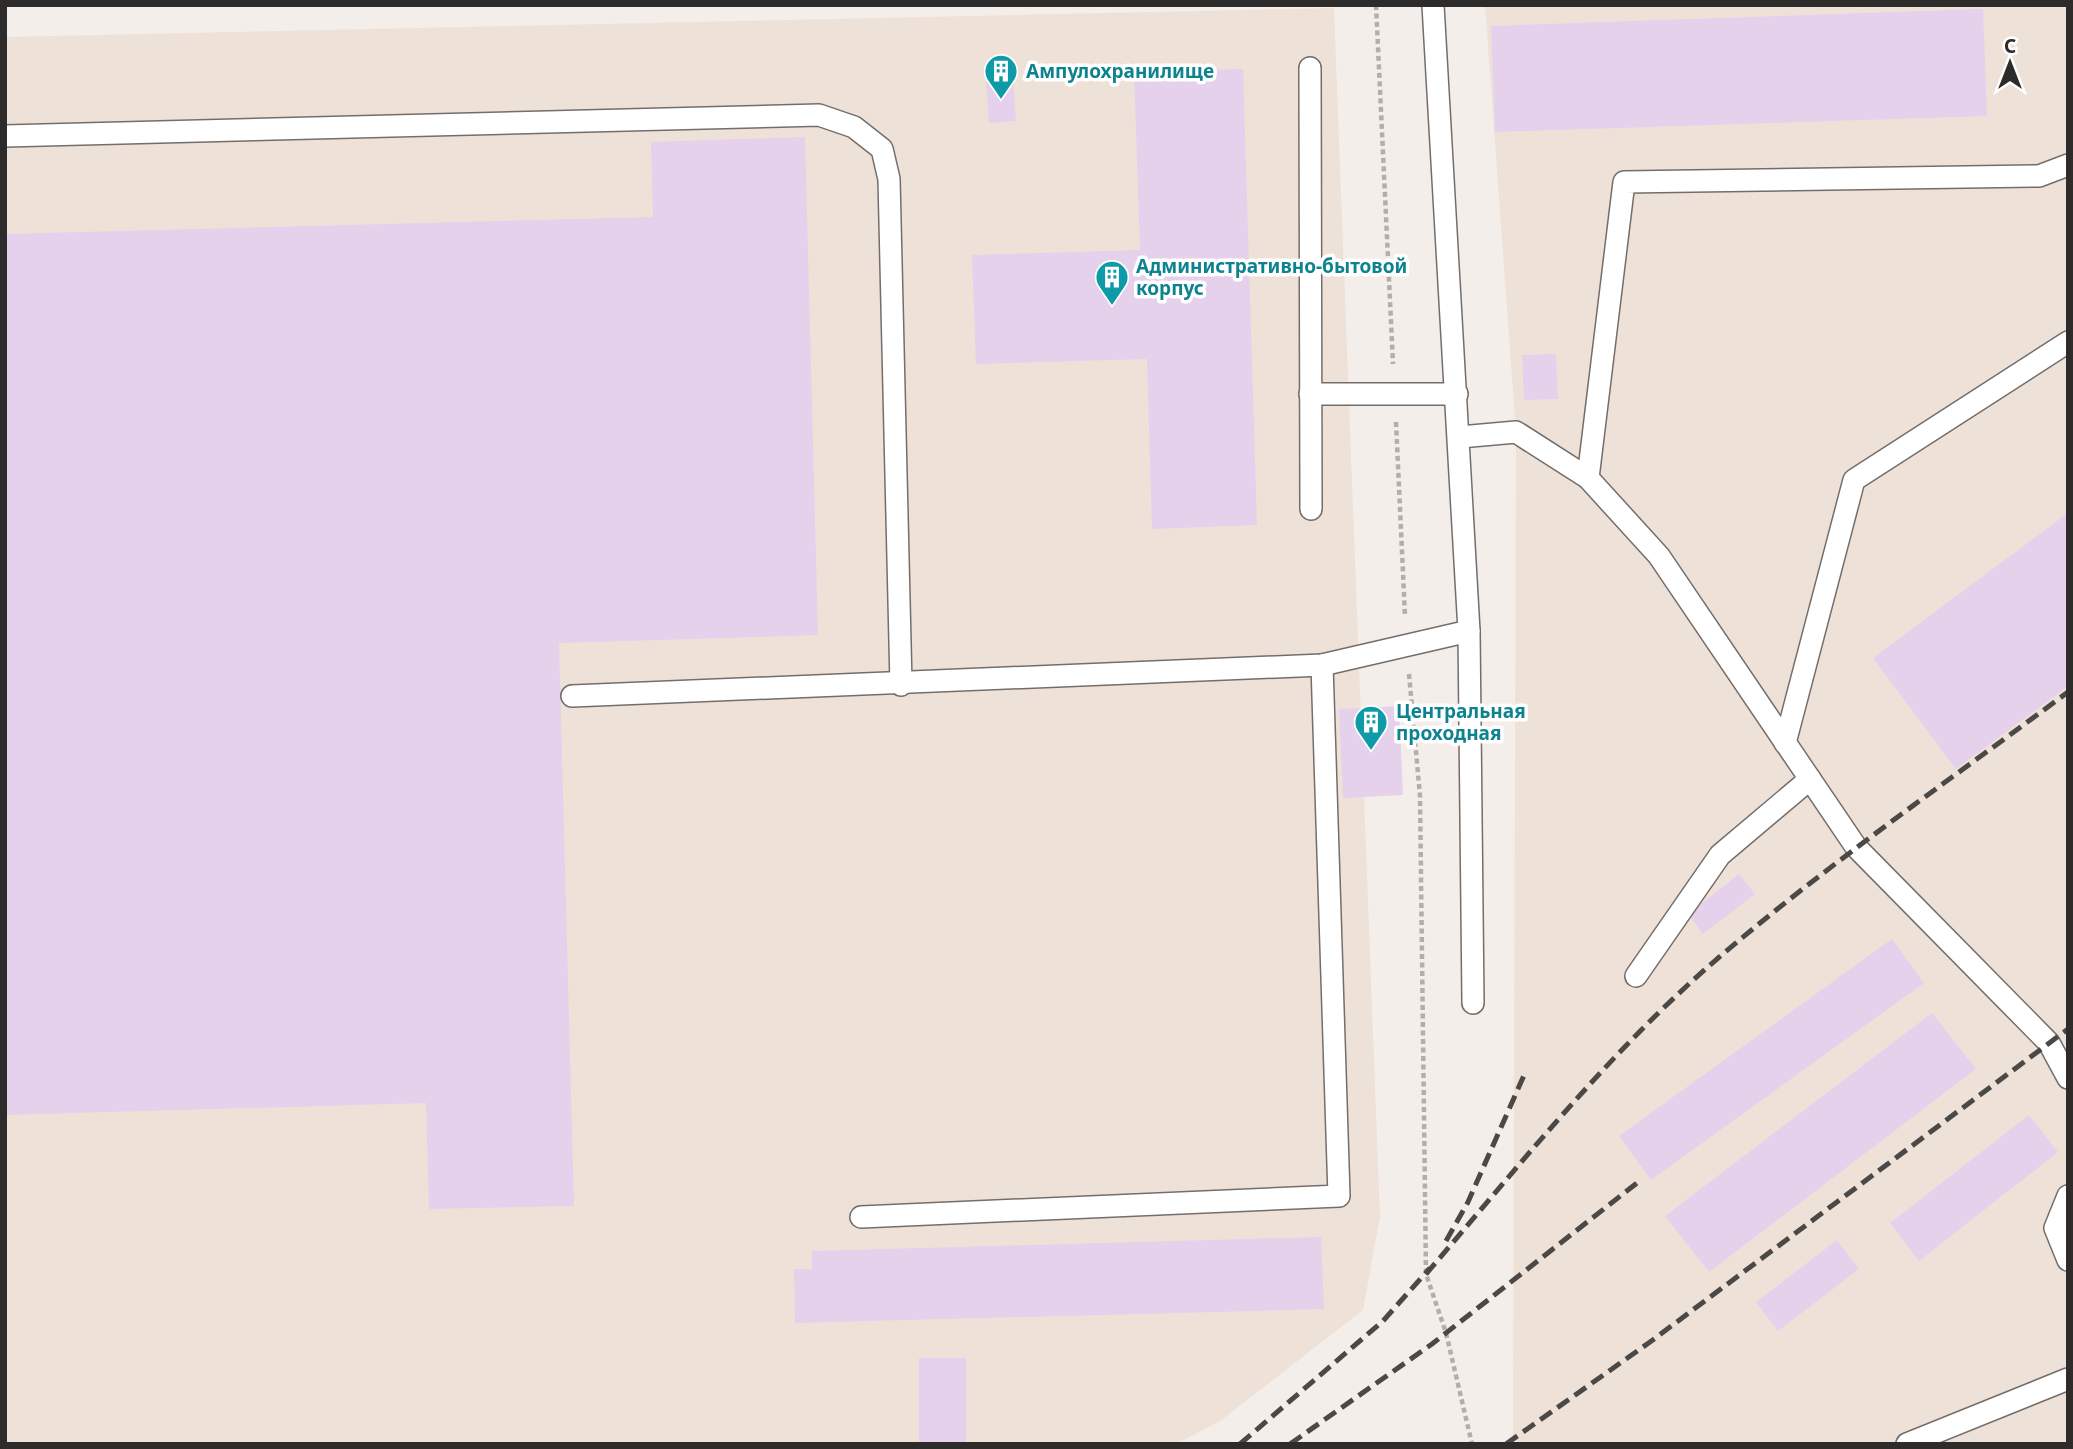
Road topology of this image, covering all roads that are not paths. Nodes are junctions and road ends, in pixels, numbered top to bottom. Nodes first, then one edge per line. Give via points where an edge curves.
1 (1433, 5) edge
2 (1310, 68) dead end
3 (5, 136) edge
4 (2068, 164) edge
5 (2068, 342) edge
6 (1310, 394) junction
7 (1457, 394) junction
8 (1460, 437) junction
9 (1588, 478) junction
10 (1311, 509) dead end
11 (1469, 631) junction
12 (1322, 665) junction
13 (901, 685) junction
14 (572, 696) dead end
15 (1786, 743) junction
16 (1810, 779) junction
17 (1636, 976) dead end
18 (1473, 1003) dead end
19 (2068, 1077) edge
20 (2068, 1196) edge
21 (861, 1217) dead end
22 (2068, 1260) edge
23 (2068, 1379) edge
24 (1907, 1444) edge

1 - 7 lane
2 - 6 lane
3 - 13 lane via 819,115 854,127 882,149 889,179
4 - 9 lane via 2039,176 1624,182
5 - 15 lane via 1854,480
6 - 7 lane
6 - 10 lane
7 - 8 lane
8 - 9 lane via 1516,432
8 - 11 lane
9 - 15 lane via 1659,556
11 - 12 lane
11 - 18 lane
12 - 13 lane
12 - 21 lane via 1339,1196
13 - 14 lane
15 - 16 lane
16 - 17 lane via 1720,855
16 - 19 lane via 1856,847 2049,1042
20 - 22 lane via 2055,1228
23 - 24 lane

